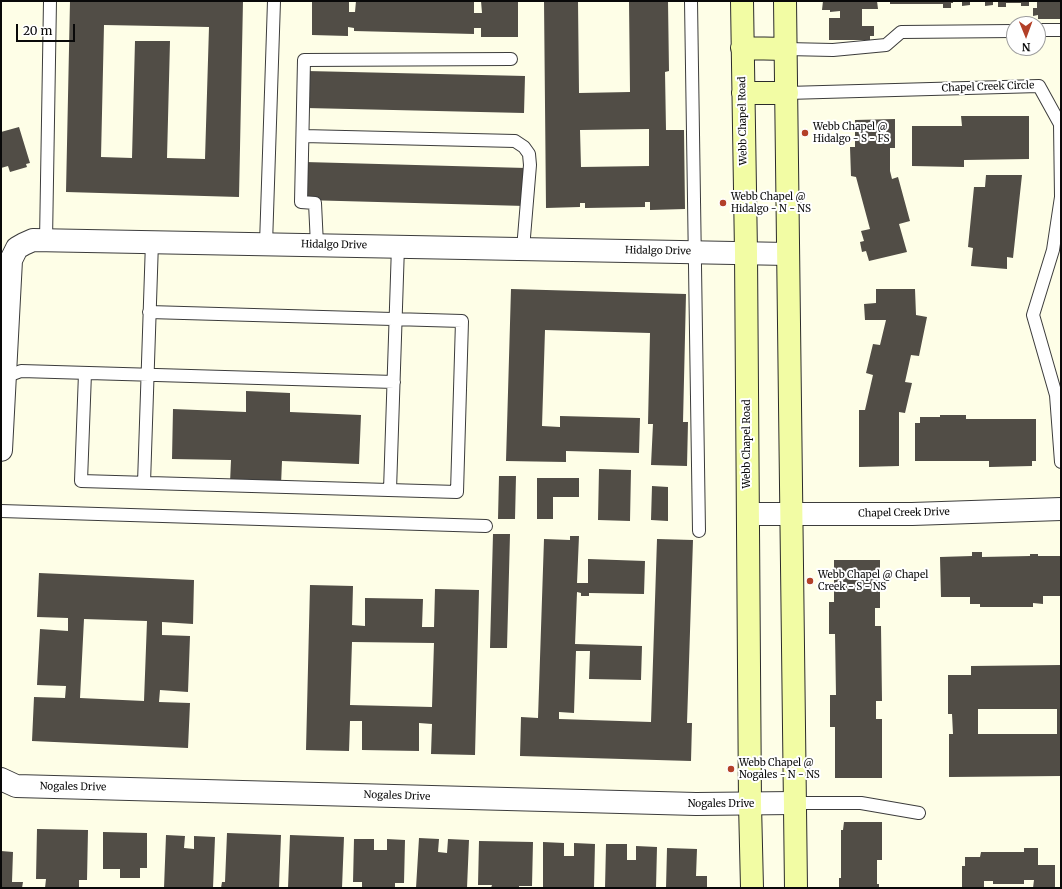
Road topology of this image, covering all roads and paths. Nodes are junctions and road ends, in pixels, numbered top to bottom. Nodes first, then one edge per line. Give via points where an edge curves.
1 (50, 1) edge
2 (274, 1) edge
3 (691, 1) edge
4 (742, 1) edge
5 (785, 1) edge
6 (1006, 30) edge
7 (1046, 30) edge
8 (1061, 30) edge
9 (742, 48) junction
10 (786, 49) junction
11 (511, 59) dead end
12 (743, 92) junction
13 (787, 93) junction
14 (302, 136) junction
15 (46, 240) junction
16 (152, 242) junction
17 (266, 244) junction
18 (317, 245) junction
19 (398, 246) junction
20 (523, 249) junction
21 (695, 252) junction
22 (746, 253) junction
23 (788, 254) junction
24 (149, 312) junction
25 (396, 320) junction
26 (85, 373) junction
27 (147, 375) junction
28 (3, 377) edge
29 (394, 382) junction
30 (1, 450) edge
31 (1061, 462) edge
32 (144, 483) junction
33 (390, 490) junction
34 (1061, 509) edge
35 (1, 511) edge
36 (748, 514) junction
37 (791, 514) junction
38 (486, 526) dead end
39 (699, 531) dead end
40 (1, 779) edge
41 (794, 803) junction
42 (750, 804) junction
43 (919, 813) dead end
44 (752, 888) edge
45 (796, 888) edge

1 - 15 lane
2 - 17 lane
3 - 21 lane
4 - 9 main road, Webb Chapel Road
5 - 10 main road
6 - 10 lane via 901,32 886,45 833,50
7 - 8 lane
9 - 10 main road
9 - 12 main road, Webb Chapel Road
10 - 13 main road
11 - 14 lane via 304,60
12 - 13 main road
12 - 22 main road, Webb Chapel Road
13 - 23 main road
13 - 31 lane, Chapel Creek Circle via 1039,86 1060,124 1061,197 1053,250 1033,315 1056,395
14 - 18 lane via 301,202 315,203
14 - 20 lane via 515,141 529,154 530,165
15 - 16 street, Hidalgo Drive
15 - 28 street, Hidalgo Drive via 33,240 24,244 17,248 11,260
16 - 17 street, Hidalgo Drive
16 - 24 lane
17 - 18 street, Hidalgo Drive
18 - 19 street, Hidalgo Drive
19 - 20 street, Hidalgo Drive
19 - 25 lane
20 - 21 street, Hidalgo Drive
21 - 22 street, Hidalgo Drive
21 - 39 lane
22 - 23 street, Hidalgo Drive
22 - 36 main road, Webb Chapel Road
23 - 37 main road
24 - 25 lane
24 - 27 lane
25 - 29 lane
25 - 33 lane via 462,321 457,492
26 - 27 lane
26 - 28 lane via 21,371
26 - 32 lane via 81,481
27 - 29 lane
27 - 32 lane
28 - 30 street
29 - 33 lane
32 - 33 lane
34 - 37 street, Chapel Creek Drive via 912,514
35 - 38 lane
36 - 37 street, Chapel Creek Drive
36 - 42 main road, Webb Chapel Road
37 - 41 main road
40 - 42 street, Nogales Drive via 16,786
41 - 42 street, Nogales Drive
41 - 43 lane via 861,803
41 - 45 main road
42 - 44 main road, Webb Chapel Road

